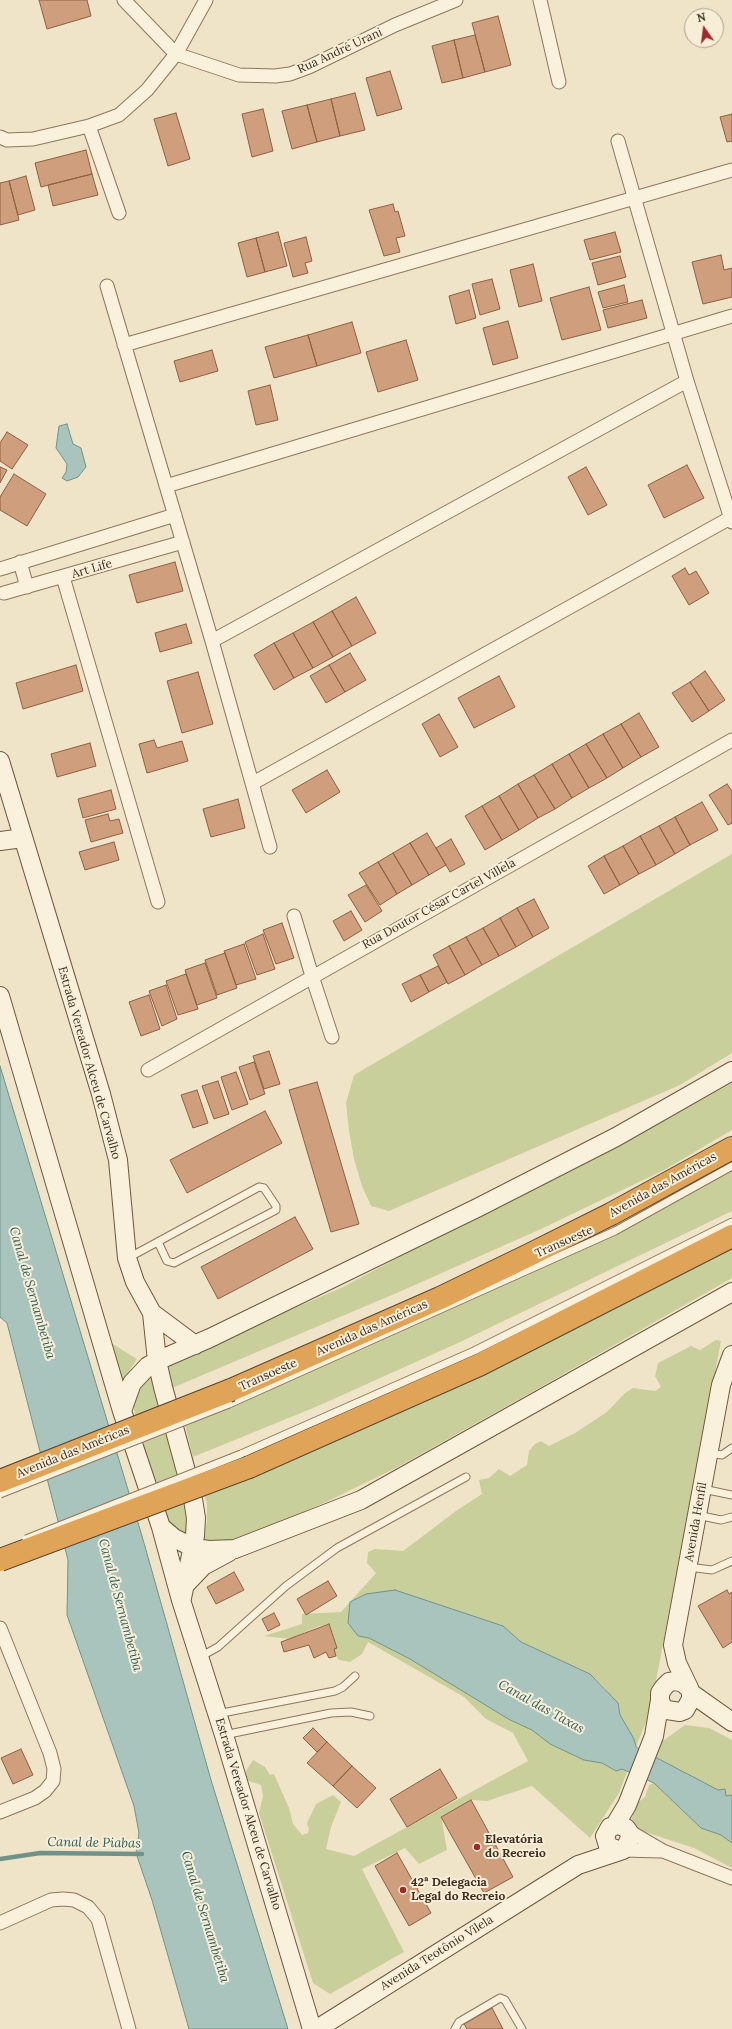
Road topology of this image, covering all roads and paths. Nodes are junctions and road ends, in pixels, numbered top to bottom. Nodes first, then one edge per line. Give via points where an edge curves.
1 (124, 0) edge
2 (206, 0) edge
3 (456, 0) edge
4 (540, 0) edge
5 (176, 54) junction
6 (559, 82) dead end
7 (89, 126) junction
8 (2, 141) edge
9 (618, 141) dead end
10 (732, 170) edge
11 (633, 199) junction
12 (119, 213) dead end
13 (107, 286) dead end
14 (732, 316) edge
15 (674, 333) junction
16 (124, 345) junction
17 (687, 381) junction
18 (166, 486) junction
19 (175, 515) junction
20 (732, 519) edge
21 (183, 542) junction
22 (20, 562) junction
23 (0, 569) edge
24 (63, 577) junction
25 (26, 587) junction
26 (2, 594) edge
27 (212, 641) junction
28 (732, 740) edge
29 (0, 763) edge
30 (253, 783) junction
31 (22, 838) junction
32 (0, 841) edge
33 (270, 846) dead end
34 (158, 902) dead end
35 (294, 916) dead end
36 (312, 976) junction
37 (0, 996) edge
38 (332, 1037) dead end
39 (148, 1070) dead end
40 (732, 1071) edge
41 (732, 1148) edge
42 (732, 1166) edge
43 (732, 1222) edge
44 (732, 1236) edge
45 (158, 1242) junction
46 (128, 1258) junction
47 (732, 1292) edge
48 (152, 1313) junction
49 (195, 1345) junction
50 (732, 1355) edge
51 (157, 1361) junction
52 (230, 1397) junction
53 (122, 1411) junction
54 (732, 1448) edge
55 (709, 1453) junction
56 (245, 1461) junction
57 (466, 1477) dead end
58 (0, 1481) edge
59 (702, 1489) junction
60 (0, 1494) edge
61 (732, 1495) edge
62 (697, 1515) junction
63 (732, 1517) edge
64 (161, 1527) junction
65 (22, 1540) dead end
66 (194, 1548) junction
67 (235, 1549) junction
68 (0, 1560) edge
69 (732, 1561) edge
70 (688, 1567) junction
71 (182, 1594) junction
72 (0, 1628) edge
73 (200, 1657) junction
74 (355, 1676) dead end
75 (660, 1700) junction
76 (686, 1701) junction
77 (217, 1714) junction
78 (370, 1716) dead end
79 (728, 1719) edge
80 (224, 1735) junction
81 (651, 1744) junction
82 (0, 1812) edge
83 (619, 1830) junction
84 (620, 1850) junction
85 (663, 1851) junction
86 (578, 1865) junction
87 (732, 1878) edge
88 (0, 1923) edge
89 (129, 2029) edge
90 (312, 2029) edge
91 (317, 2029) edge
92 (455, 2029) edge
93 (522, 2029) edge

1 - 5 street, Rua André Urani
2 - 5 street
3 - 5 street, Rua André Urani via 433,8 290,74 239,75
4 - 6 street
5 - 7 street via 147,90 119,115
7 - 8 street via 33,139
7 - 12 street
9 - 11 street
10 - 11 street
11 - 15 street
11 - 16 street
13 - 16 street
14 - 15 street
15 - 17 street
15 - 18 street
16 - 18 street
17 - 20 street
17 - 27 street
18 - 19 street
19 - 21 street
19 - 22 street
20 - 30 street
21 - 24 street, Art Life
21 - 27 street
22 - 23 street
22 - 25 street
24 - 25 street, Art Life
24 - 34 street
25 - 26 street, Art Life
27 - 30 street
28 - 36 street, Rua Doutor César Cartel Villela
29 - 31 street, Estrada Vereador Alceu de Carvalho
30 - 33 street
31 - 32 street
31 - 46 street, Estrada Vereador Alceu de Carvalho via 101,1094 118,1160
35 - 36 street
36 - 38 street
36 - 39 street, Rua Doutor César Cartel Villela
37 - 53 street, Estrada Vereador Alceu de Carvalho
40 - 49 street, Avenida das Américas via 616,1137 477,1208
41 - 52 highway, Avenida das Américas via 527,1256
42 - 52 lane, Transoeste via 615,1231
43 - 56 lane via 474,1351
44 - 56 highway via 479,1365
45 - 45 lane via 259,1187 264,1188 276,1206 276,1210 174,1263 167,1261
45 - 46 lane
46 - 48 street, Estrada Vereador Alceu de Carvalho via 135,1282
47 - 67 street via 361,1500
48 - 49 street
48 - 51 street, Estrada Vereador Alceu de Carvalho
49 - 51 street, Avenida das Américas
50 - 55 street, Avenida Henfil via 721,1385
51 - 53 street, Avenida das Américas via 148,1366 132,1383
51 - 66 street, Estrada Vereador Alceu de Carvalho via 192,1493 196,1518
52 - 58 highway, Avenida das Américas, bridge
52 - 60 lane, Transoeste, bridge
53 - 64 street, Estrada Vereador Alceu de Carvalho
54 - 55 lane via 722,1454
55 - 59 street, Avenida Henfil
56 - 65 lane, bridge
56 - 68 highway, bridge
57 - 73 lane via 337,1548 286,1586 218,1646
59 - 61 lane
59 - 62 street, Avenida Henfil
62 - 63 lane via 721,1520
62 - 70 street, Avenida Henfil
64 - 66 street via 174,1538
64 - 71 street, Estrada Vereador Alceu de Carvalho
66 - 67 street
66 - 71 street, Estrada Vereador Alceu de Carvalho
67 - 71 street via 203,1566
69 - 70 lane via 712,1570
70 - 76 street, Avenida Henfil via 673,1646
71 - 73 street, Estrada Vereador Alceu de Carvalho
72 - 82 street via 50,1752 54,1769 53,1781 45,1791 35,1798
73 - 77 street, Estrada Vereador Alceu de Carvalho
74 - 77 lane via 335,1691
75 - 76 street via 667,1710
75 - 76 street via 660,1693 664,1687 669,1682 676,1681 683,1683
75 - 81 street
76 - 79 street via 693,1713
76 - 81 street
77 - 80 street, Estrada Vereador Alceu de Carvalho
78 - 80 lane via 352,1712 331,1713
80 - 90 street, Estrada Vereador Alceu de Carvalho
81 - 83 street
83 - 84 street via 608,1846
83 - 85 street, Avenida Teotônio Vilela
83 - 86 street, Avenida Teotônio Vilela
84 - 85 street, Avenida Teotônio Vilela
84 - 86 street, Avenida Teotônio Vilela
85 - 87 street, Avenida Teotônio Vilela
86 - 91 street, Avenida Teotônio Vilela
88 - 89 street via 51,1900 74,1900 88,1907 98,1919
92 - 93 lane via 459,2022 500,1998 505,2000

